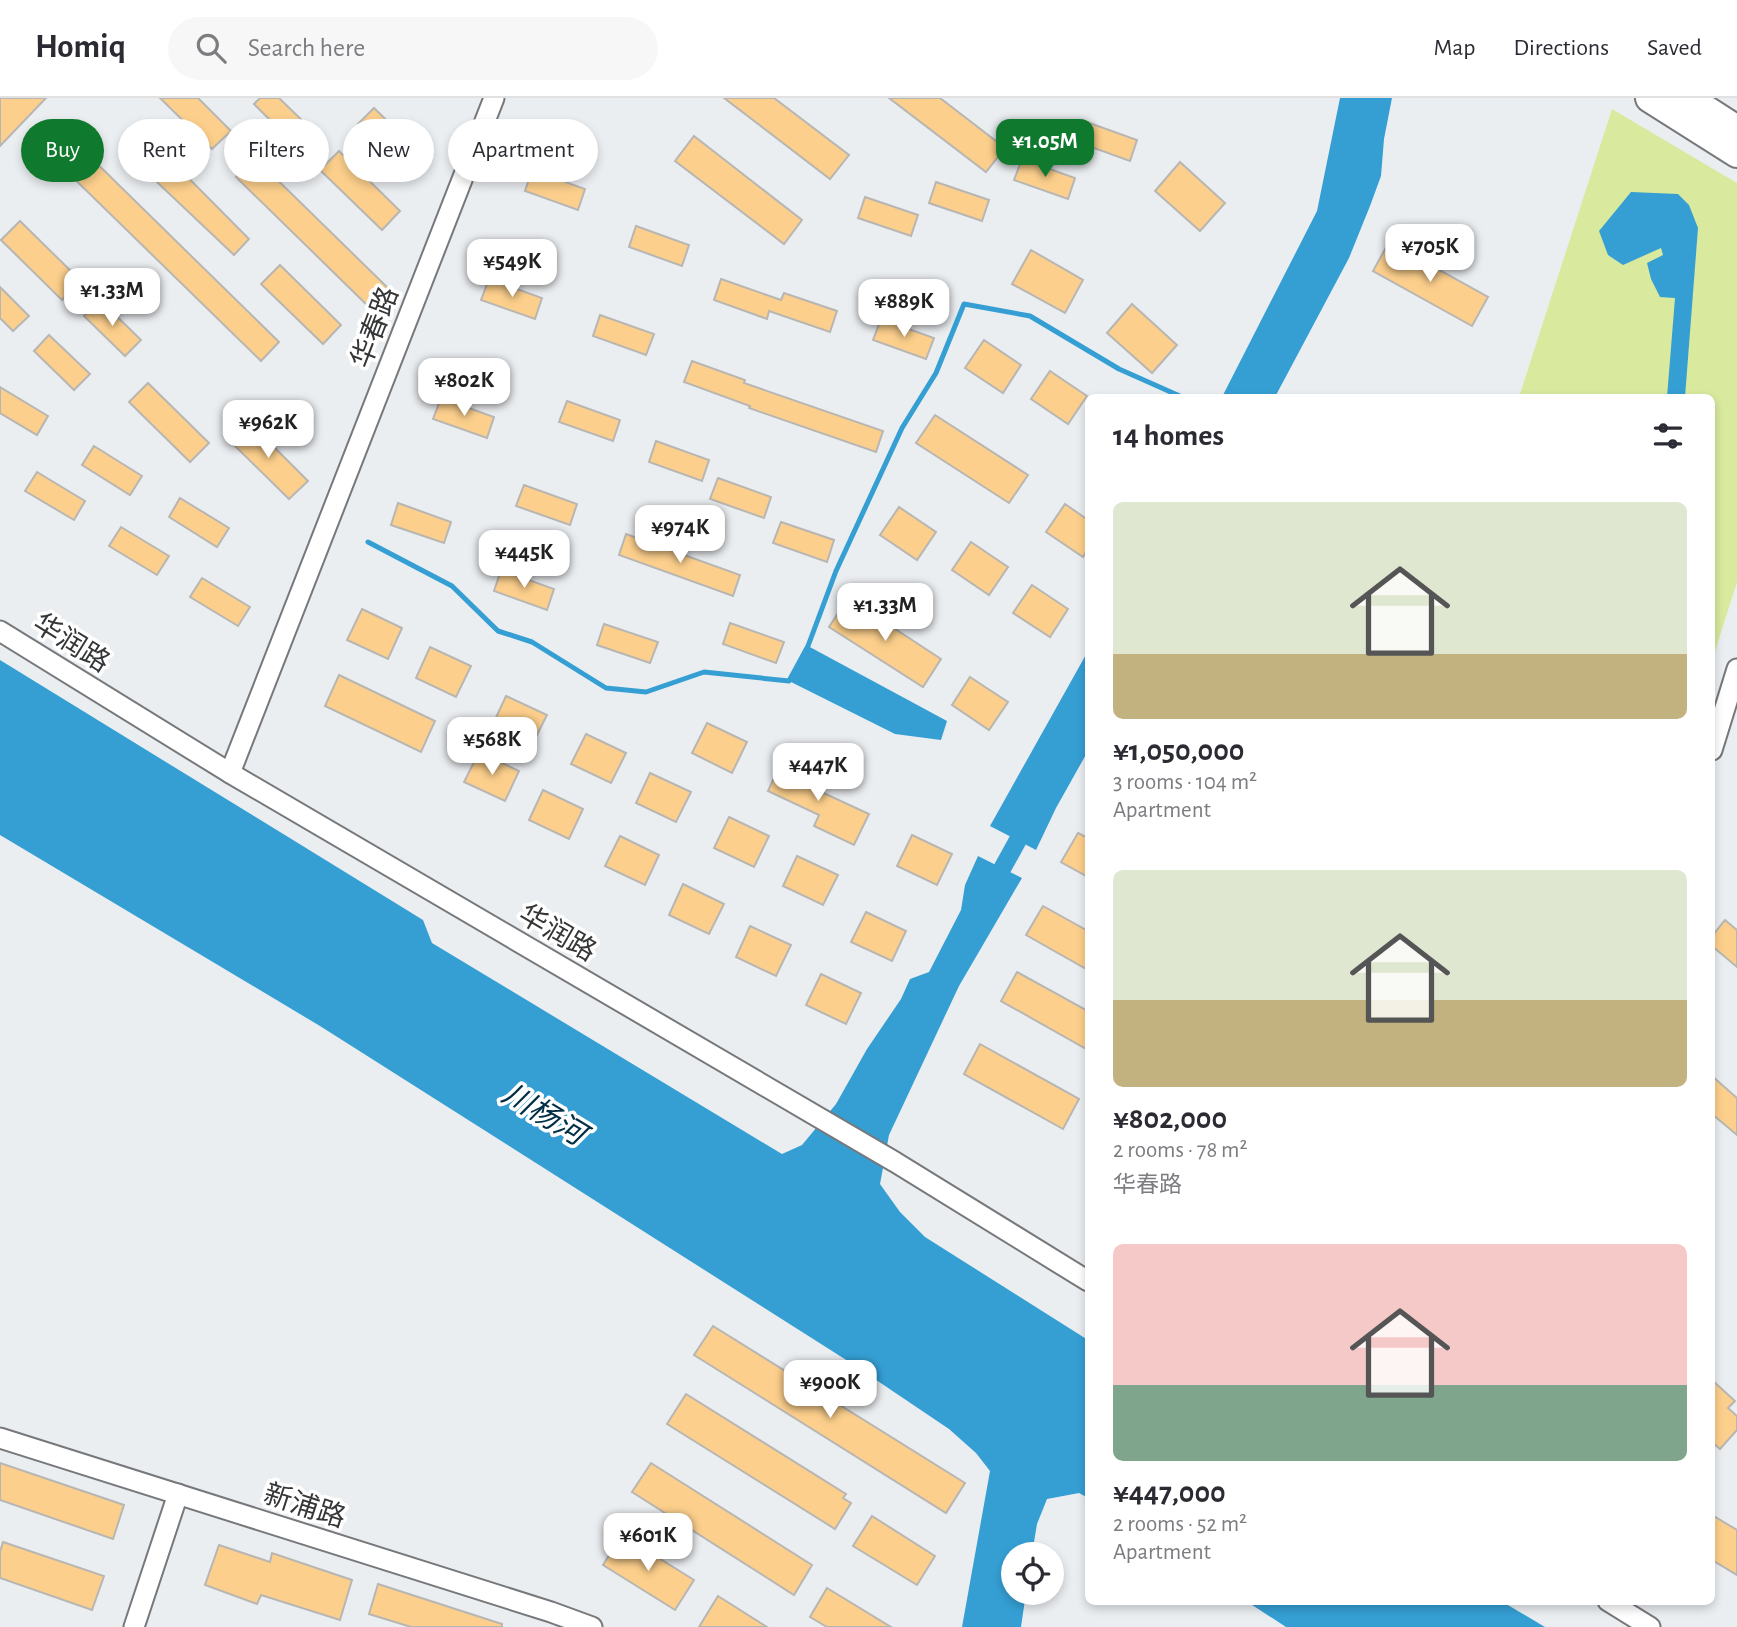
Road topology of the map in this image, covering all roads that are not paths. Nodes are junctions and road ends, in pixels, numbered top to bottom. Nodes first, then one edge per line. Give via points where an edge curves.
1 (494, 98) edge
2 (1650, 98) edge
3 (1687, 98) edge
4 (1737, 130) edge
5 (1737, 153) edge
6 (0, 631) edge
7 (1737, 669) edge
8 (1715, 740) edge
9 (230, 773) junction
10 (1085, 1279) edge
11 (0, 1438) edge
12 (178, 1494) junction
13 (1614, 1605) edge
14 (134, 1627) edge
15 (592, 1627) edge
16 (1650, 1627) edge

1 - 9 street, 华春路
2 - 5 main road
3 - 4 main road
6 - 9 street, 华润路
7 - 8 street
9 - 10 street, 华润路 via 895,1162
11 - 12 street, 新浦路
12 - 14 street
12 - 15 street, 新浦路
13 - 16 street

